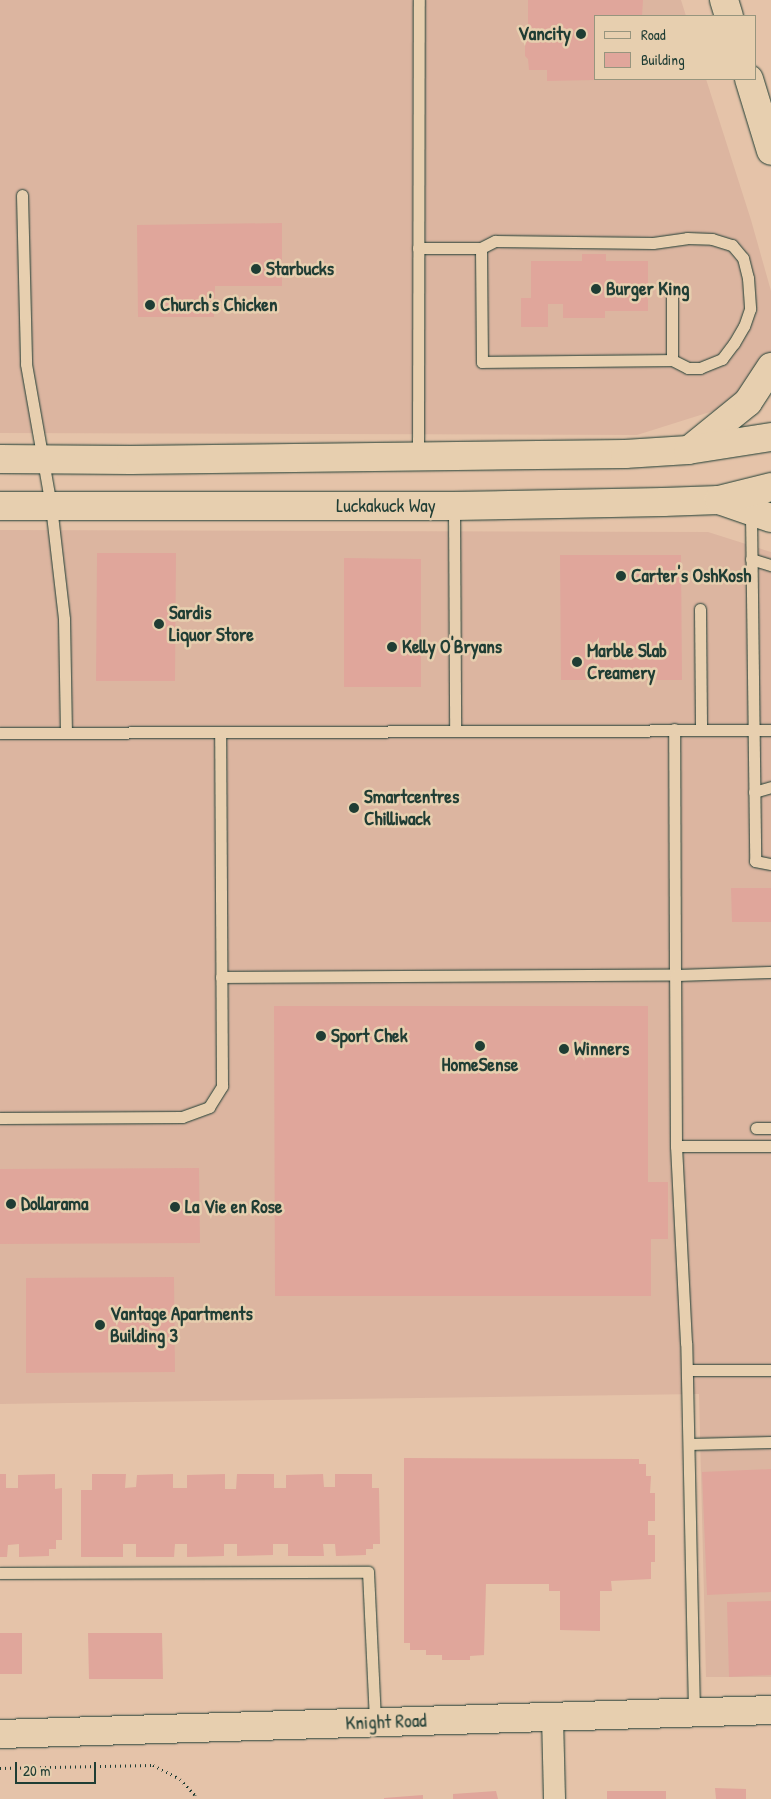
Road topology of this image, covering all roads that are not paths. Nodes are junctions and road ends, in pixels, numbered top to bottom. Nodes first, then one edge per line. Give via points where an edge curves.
1 (419, 0) edge
2 (724, 0) edge
3 (729, 15) edge
4 (749, 80) edge
5 (771, 151) edge
6 (22, 196) dead end
7 (418, 248) junction
8 (481, 248) junction
9 (672, 293) dead end
10 (672, 360) junction
11 (771, 367) edge
12 (771, 437) edge
13 (688, 450) junction
14 (418, 455) junction
15 (0, 459) edge
16 (43, 459) junction
17 (771, 487) edge
18 (718, 500) junction
19 (0, 506) edge
20 (51, 506) junction
21 (454, 506) junction
22 (761, 515) edge
23 (751, 559) junction
24 (771, 565) edge
25 (700, 609) dead end
26 (674, 729) junction
27 (701, 729) junction
28 (753, 729) junction
29 (455, 730) junction
30 (771, 730) edge
31 (66, 732) junction
32 (220, 732) junction
33 (0, 733) edge
34 (771, 787) edge
35 (754, 792) junction
36 (771, 864) edge
37 (771, 972) edge
38 (675, 974) junction
39 (221, 977) junction
40 (0, 1118) edge
41 (756, 1128) dead end
42 (771, 1128) edge
43 (676, 1146) junction
44 (771, 1146) edge
45 (687, 1370) junction
46 (771, 1370) edge
47 (771, 1442) edge
48 (689, 1444) junction
49 (0, 1573) edge
50 (771, 1710) edge
51 (694, 1712) junction
52 (552, 1716) junction
53 (375, 1723) junction
54 (0, 1734) edge
55 (554, 1799) edge

1 - 7 lane
2 - 3 street
4 - 5 street
6 - 16 lane via 26,364
7 - 8 lane
7 - 14 lane
8 - 10 lane via 482,362
8 - 10 lane via 495,241 653,243 687,238 712,239 732,245 743,258 748,278 750,309 739,334 722,358 700,368 688,368
9 - 10 lane
11 - 13 street via 748,402
12 - 13 street
13 - 14 street via 625,454
14 - 16 street
15 - 16 street
16 - 20 lane
17 - 18 street, Luckakuck Way
18 - 21 street, Luckakuck Way
18 - 22 street
19 - 20 street, Luckakuck Way
20 - 21 street, Luckakuck Way
20 - 31 lane via 64,619
21 - 29 lane
22 - 23 lane
23 - 24 lane
23 - 28 lane
25 - 27 lane
26 - 27 lane
26 - 29 lane
26 - 38 lane
27 - 28 lane
28 - 30 lane
28 - 35 lane
29 - 32 lane
31 - 32 lane
31 - 33 lane
32 - 39 lane
34 - 35 lane
35 - 36 lane via 755,861
37 - 38 lane
38 - 39 lane
38 - 43 lane
39 - 40 lane via 222,1086 210,1107 182,1117
41 - 42 lane
43 - 44 lane
43 - 45 lane
45 - 46 lane
45 - 48 lane
47 - 48 lane
48 - 51 lane
49 - 53 lane via 368,1572
50 - 51 street, Knight Road
51 - 52 street, Knight Road
52 - 53 street, Knight Road
52 - 55 street
53 - 54 street, Knight Road

